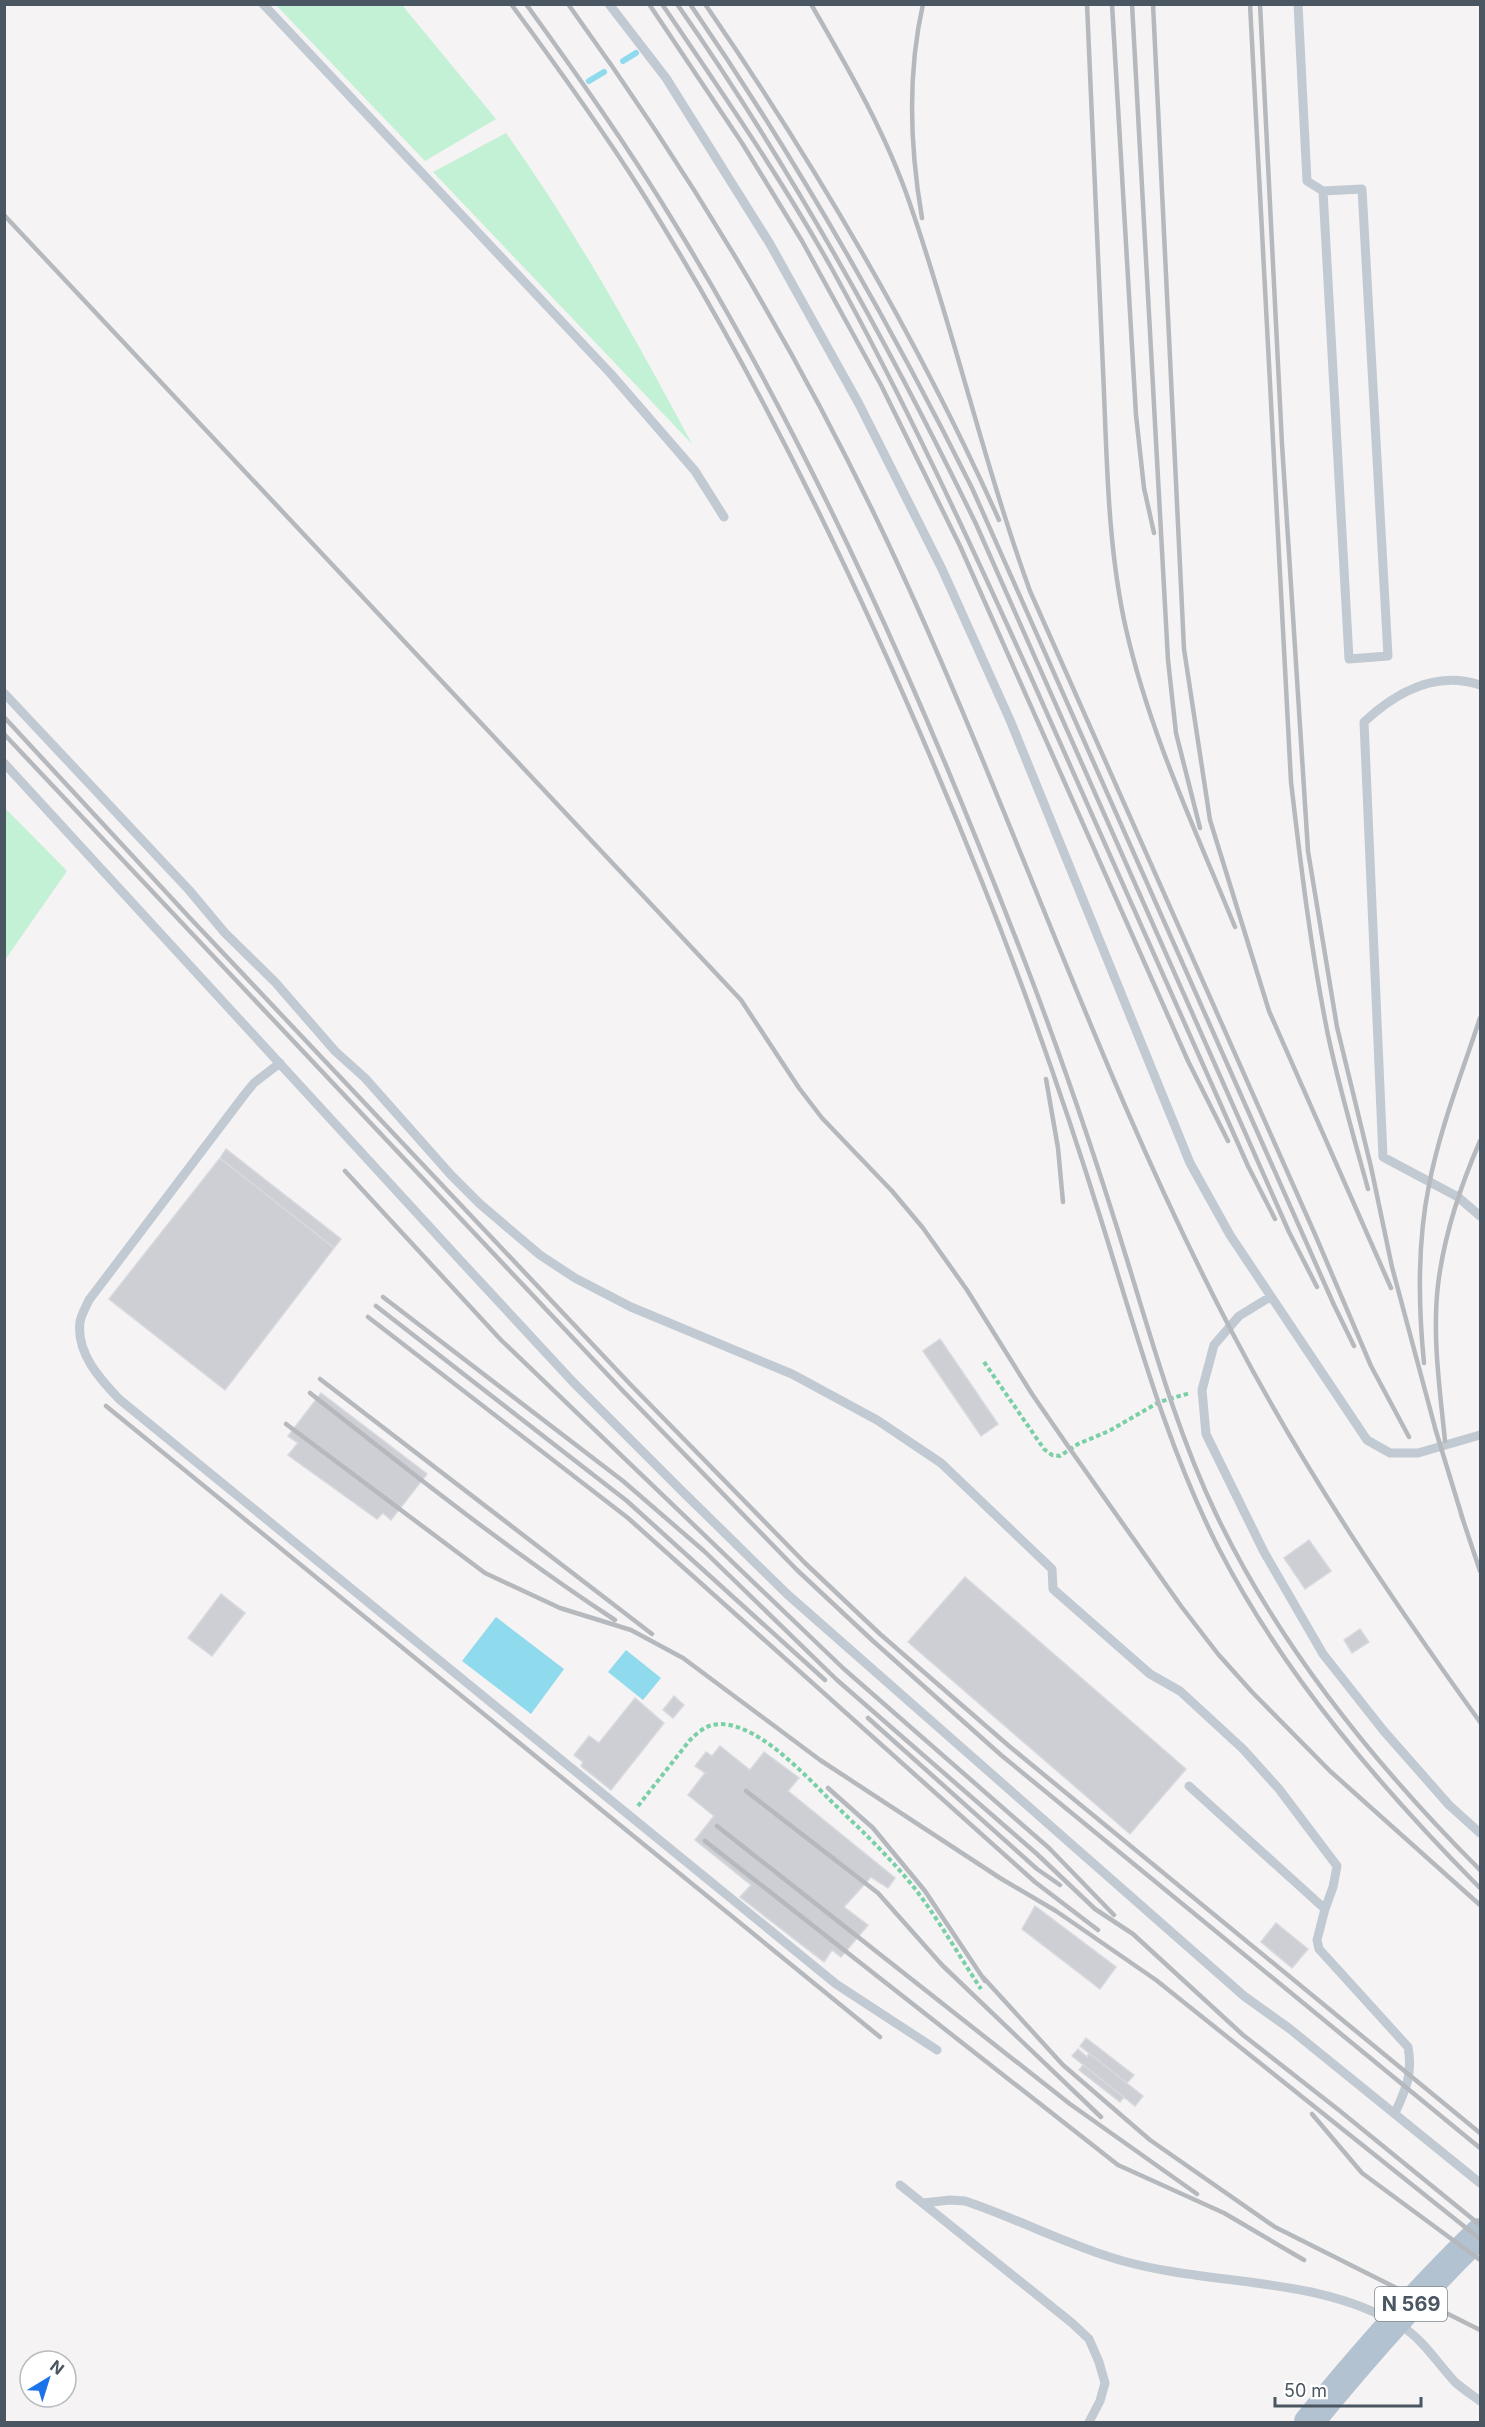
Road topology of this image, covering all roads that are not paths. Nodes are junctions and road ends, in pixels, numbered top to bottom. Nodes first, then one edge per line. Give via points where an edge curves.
1 (262, 4) edge
2 (609, 4) edge
3 (1298, 4) edge
4 (1323, 191) junction
5 (724, 517) dead end
6 (1480, 685) edge
7 (4, 693) edge
8 (4, 763) edge
9 (280, 1063) junction
10 (1480, 1215) edge
11 (1270, 1297) junction
12 (1480, 1435) edge
13 (1189, 1785) dead end
14 (1480, 1833) edge
15 (1325, 1909) junction
16 (937, 2050) dead end
17 (1395, 2113) junction
18 (1480, 2182) edge
19 (900, 2186) dead end
20 (923, 2204) junction
21 (1480, 2233) edge
22 (1480, 2401) edge
23 (1089, 2422) edge
24 (1309, 2422) edge

1 - 5 lane via 611,374 695,471
2 - 11 lane via 666,78 770,244 859,404 942,569 1010,720 1190,1162
3 - 4 lane via 1307,181
4 - 4 lane via 1362,189 1388,656 1349,659
6 - 10 lane via 1444,681 1406,690 1381,705 1364,722 1383,1157 1458,1197
7 - 15 lane via 452,1175 540,1255 631,1307 792,1374 877,1420 941,1462 1052,1569 1053,1589 1150,1674 1180,1691 1243,1749 1279,1789 1337,1866
8 - 9 lane
9 - 16 lane via 245,1094 89,1300 80,1320 80,1339 98,1377 119,1400 836,1984
9 - 17 lane via 573,1383 787,1594 1244,1996
11 - 12 lane via 1367,1440 1390,1453 1418,1454
11 - 14 lane via 1239,1316 1214,1346 1202,1390 1206,1434 1264,1552 1323,1654 1383,1730
13 - 15 lane
15 - 17 lane via 1317,1940 1319,1949 1408,2047 1411,2066
17 - 18 lane
19 - 20 lane
20 - 22 lane via 965,2201 1124,2261 1183,2274 1322,2293 1368,2308 1403,2327 1457,2384
20 - 23 lane via 1089,2339 1105,2383
21 - 24 main road, N 569 via 1344,2378

